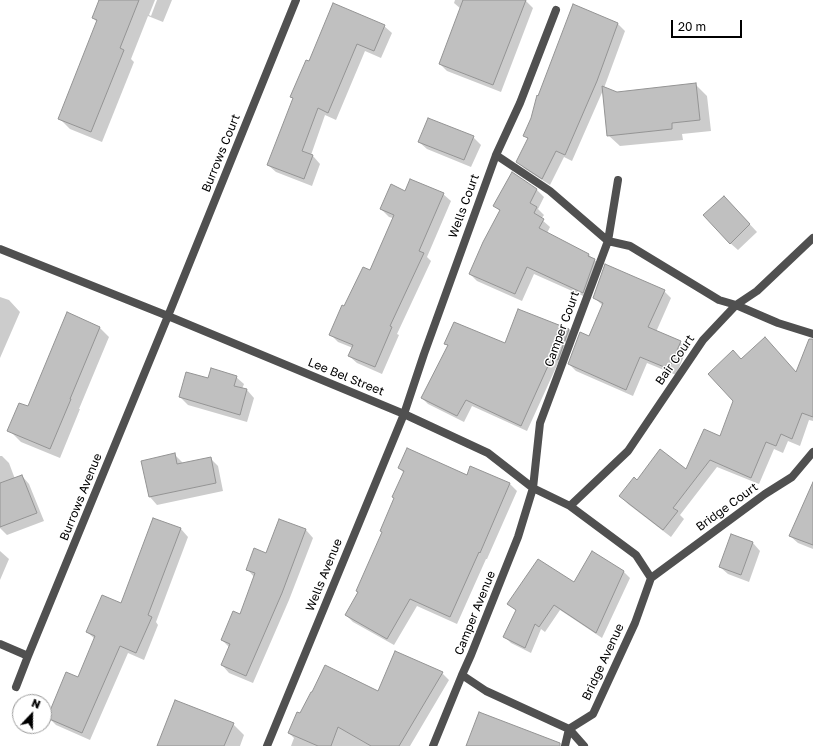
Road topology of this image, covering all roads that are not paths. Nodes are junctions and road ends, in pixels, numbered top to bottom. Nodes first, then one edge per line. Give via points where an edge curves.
1 (296, 0) edge
2 (556, 10) dead end
3 (496, 155) junction
4 (618, 180) dead end
5 (813, 238) edge
6 (608, 241) junction
7 (0, 249) edge
8 (736, 305) junction
9 (168, 316) junction
10 (813, 334) edge
11 (404, 414) junction
12 (813, 452) edge
13 (533, 488) junction
14 (570, 506) junction
15 (651, 578) junction
16 (0, 644) edge
17 (28, 656) junction
18 (462, 675) junction
19 (16, 687) dead end
20 (569, 729) junction
21 (267, 746) edge
22 (433, 746) edge
23 (565, 746) edge
24 (584, 746) edge

1 - 9 street, Burrows Court
2 - 3 street, Wells Court via 520,103
3 - 6 street via 550,191
3 - 11 street, Wells Court
4 - 6 street, Camper Court
5 - 8 street, Bair Court via 756,291
6 - 8 street via 630,246 719,300
6 - 13 street, Camper Court via 540,423
7 - 9 street, Lee Bel Street
8 - 10 street via 778,323
8 - 14 street, Bair Court via 703,340 628,451
9 - 11 street, Lee Bel Street
9 - 17 street, Burrows Avenue
11 - 13 street, Lee Bel Street via 488,453
11 - 21 street, Wells Avenue
12 - 15 street, Bridge Court via 792,477
13 - 14 street, Lee Bel Street
13 - 18 street, Camper Avenue via 518,537
14 - 15 street, Lee Bel Street via 636,555
15 - 20 street, Bridge Avenue via 635,623 593,714
16 - 17 street
17 - 19 street, Burrows Avenue
18 - 20 street via 486,691
18 - 22 street, Camper Avenue
20 - 23 street
20 - 24 street

